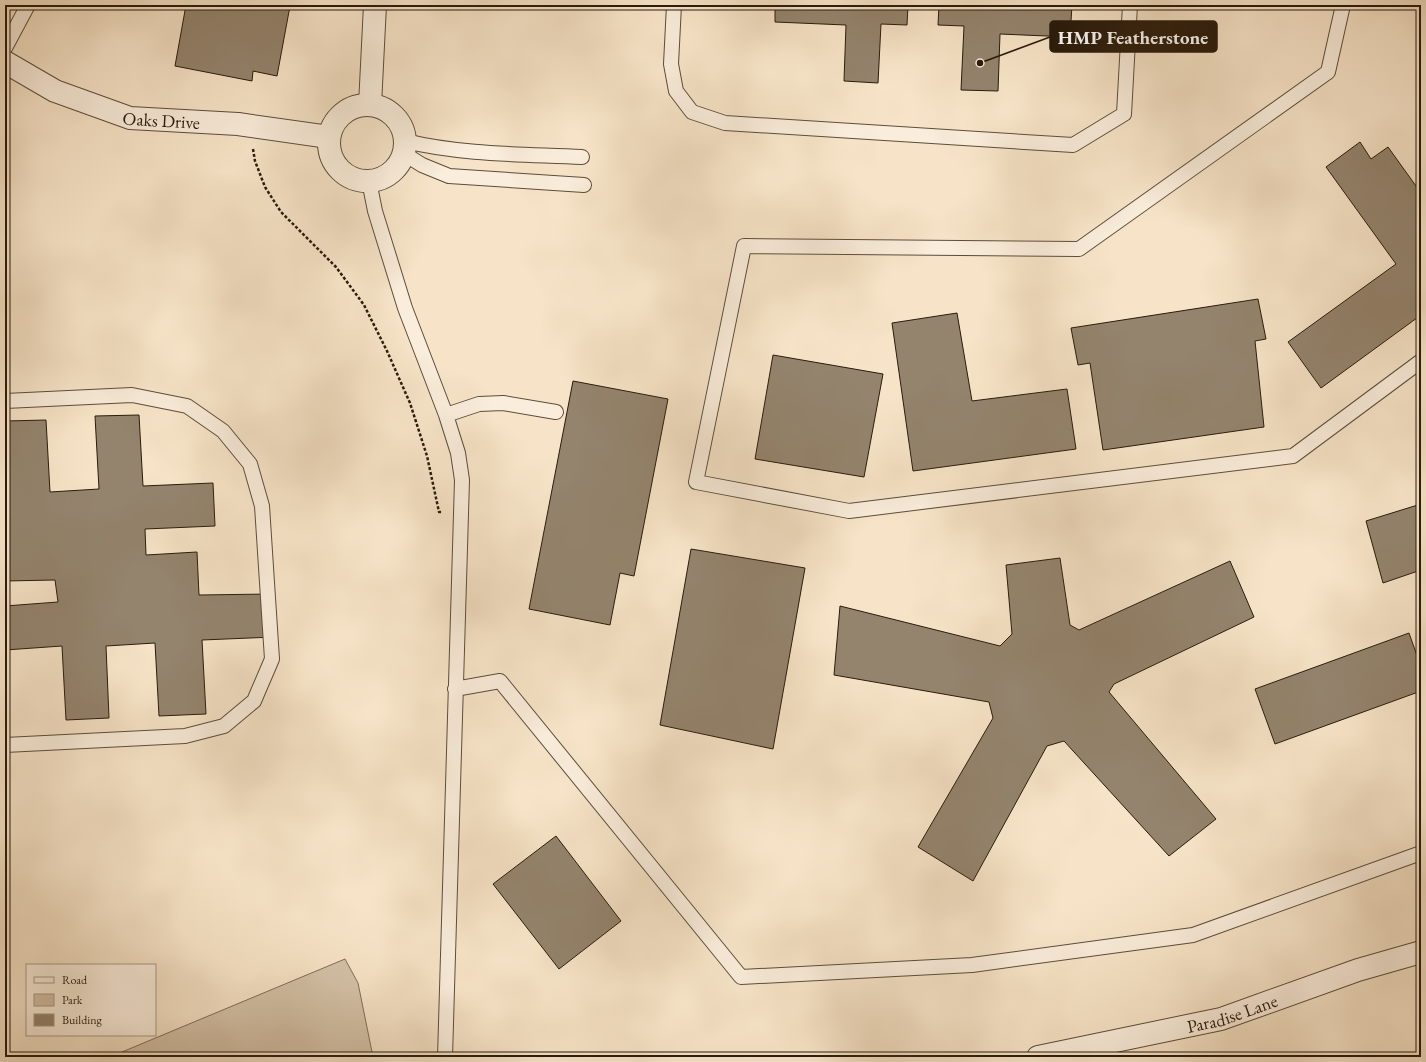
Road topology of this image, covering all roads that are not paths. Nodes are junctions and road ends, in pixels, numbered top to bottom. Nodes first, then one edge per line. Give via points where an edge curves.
1 (28, 5) edge
2 (375, 5) edge
3 (674, 5) edge
4 (1130, 5) edge
5 (1343, 5) edge
6 (5, 48) edge
7 (5, 62) edge
8 (370, 105) junction
9 (329, 137) junction
10 (404, 147) junction
11 (582, 157) dead end
12 (369, 181) junction
13 (584, 185) dead end
14 (1421, 361) edge
15 (5, 401) edge
16 (556, 412) dead end
17 (446, 415) junction
18 (455, 689) junction
19 (5, 745) edge
20 (1421, 853) edge
21 (1421, 952) edge
22 (445, 1057) edge
23 (1038, 1057) edge

1 - 6 lane
2 - 8 street
3 - 4 lane via 671,64 676,91 692,112 725,123 1073,145 1124,114
5 - 14 lane via 1328,72 1079,249 744,246 696,482 849,511 1293,456
7 - 9 street, Oaks Drive via 55,91 130,118 251,126
8 - 9 street via 354,107 340,116
8 - 10 street via 381,107 398,121
9 - 12 street via 329,149 340,170 350,177
10 - 11 lane via 423,146 460,151
10 - 12 street via 398,164 388,174
10 - 13 lane via 422,165 449,176
12 - 17 lane via 375,211 405,308
15 - 19 lane via 132,395 187,406 223,431 250,464 262,506 272,659 254,701 224,726 185,736
16 - 17 lane via 503,403 479,404
17 - 18 lane via 458,453 462,480
18 - 20 lane via 500,681 741,976 972,965 1192,936
18 - 22 lane
21 - 23 street, Paradise Lane via 1358,970 1221,1019

